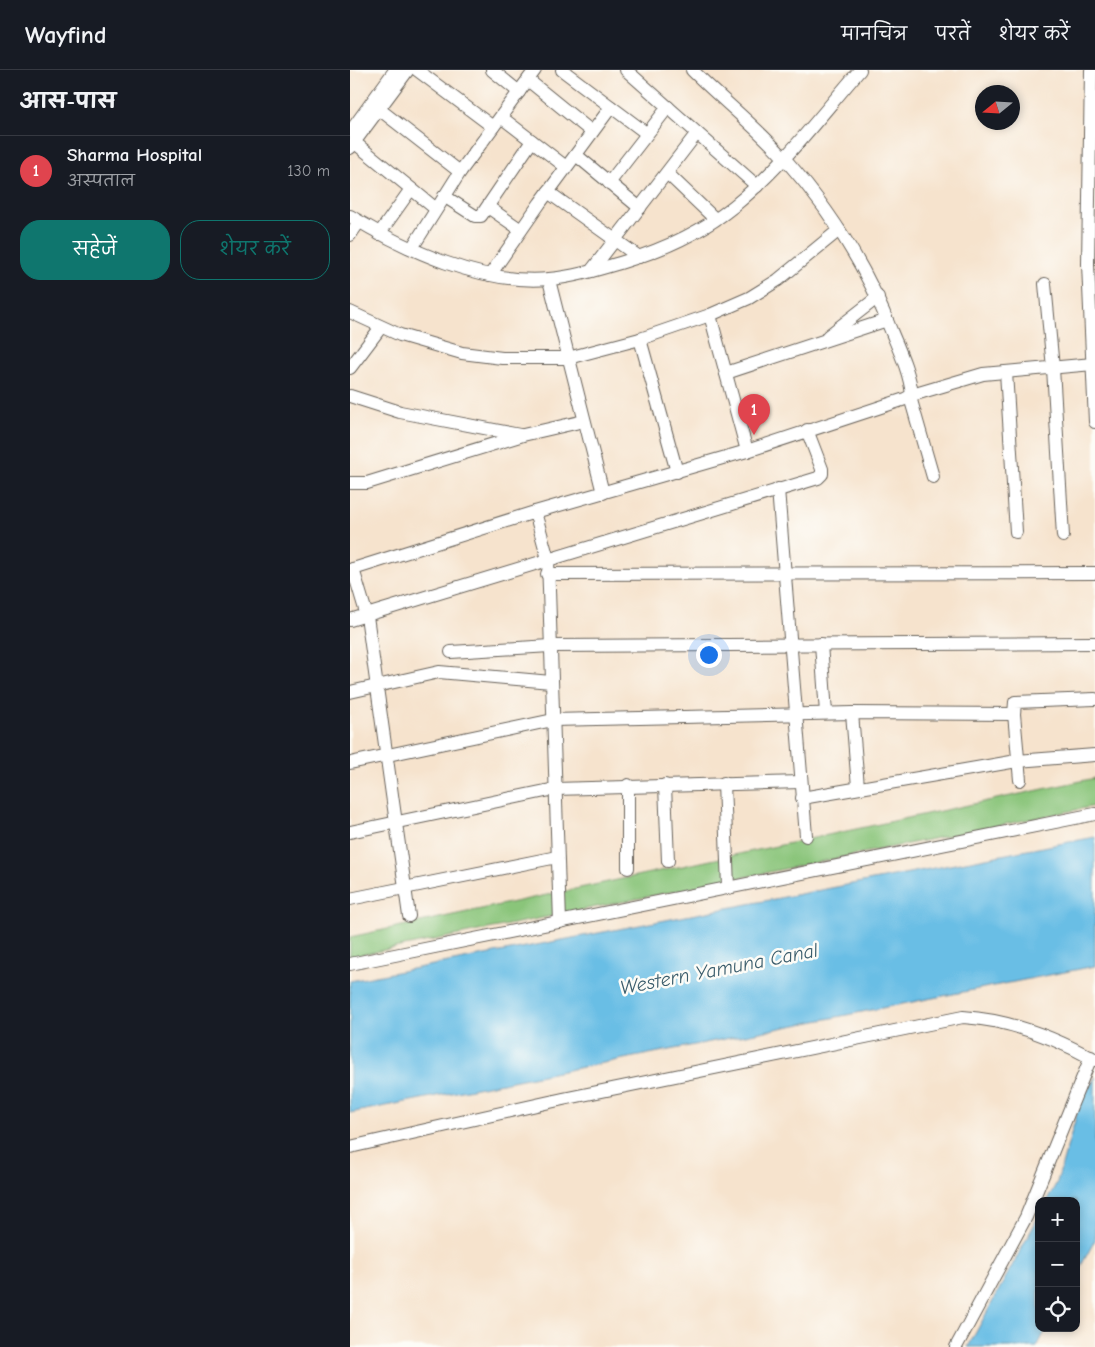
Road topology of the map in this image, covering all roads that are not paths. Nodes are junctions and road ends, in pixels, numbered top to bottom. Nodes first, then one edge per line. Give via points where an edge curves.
1 (417, 70) edge
2 (492, 70) edge
3 (562, 70) edge
4 (626, 70) edge
5 (692, 70) edge
6 (860, 70) edge
7 (1091, 70) edge
8 (401, 72) edge
9 (532, 75) edge
10 (519, 92) junction
11 (611, 107) junction
12 (668, 107) junction
13 (379, 109) junction
14 (497, 122) junction
15 (1093, 125) edge
16 (592, 132) junction
17 (697, 133) junction
18 (646, 134) junction
19 (351, 141) edge
20 (532, 141) junction
21 (576, 154) junction
22 (784, 158) junction
23 (566, 167) junction
24 (460, 172) junction
25 (667, 173) junction
26 (1092, 174) edge
27 (609, 182) junction
28 (757, 186) junction
29 (411, 189) junction
30 (548, 192) junction
31 (444, 196) junction
32 (488, 207) junction
33 (640, 208) junction
34 (436, 209) junction
35 (355, 219) edge
36 (715, 220) junction
37 (521, 230) junction
38 (838, 230) junction
39 (1092, 230) edge
40 (379, 234) junction
41 (350, 236) edge
42 (616, 240) junction
43 (412, 248) junction
44 (639, 257) junction
45 (591, 271) junction
46 (490, 275) junction
47 (549, 280) junction
48 (1045, 284) dead end
49 (1092, 286) edge
50 (878, 297) junction
51 (350, 312) edge
52 (710, 315) junction
53 (887, 320) junction
54 (381, 327) junction
55 (640, 339) junction
56 (820, 342) junction
57 (1093, 342) edge
58 (568, 358) junction
59 (1093, 364) junction
60 (350, 368) edge
61 (1053, 368) junction
62 (1006, 372) junction
63 (726, 373) junction
64 (1094, 389) edge
65 (350, 396) edge
66 (911, 396) junction
67 (584, 420) junction
68 (1095, 422) edge
69 (808, 430) junction
70 (523, 435) junction
71 (747, 451) junction
72 (677, 472) junction
73 (933, 477) dead end
74 (350, 483) edge
75 (778, 489) junction
76 (603, 494) junction
77 (535, 512) junction
78 (1016, 532) dead end
79 (1063, 536) dead end
80 (548, 559) junction
81 (352, 570) edge
82 (1095, 573) edge
83 (547, 574) junction
84 (785, 575) junction
85 (367, 616) junction
86 (350, 620) edge
87 (1095, 643) edge
88 (789, 644) junction
89 (821, 644) junction
90 (550, 646) junction
91 (451, 652) dead end
92 (550, 682) junction
93 (378, 685) junction
94 (350, 692) edge
95 (1095, 699) edge
96 (826, 713) junction
97 (852, 713) junction
98 (796, 714) junction
99 (1014, 714) junction
100 (552, 720) junction
101 (386, 755) junction
102 (1095, 755) edge
103 (1018, 760) junction
104 (350, 763) edge
105 (1020, 780) dead end
106 (801, 782) junction
107 (724, 783) junction
108 (628, 785) junction
109 (665, 785) junction
110 (858, 787) junction
111 (555, 789) junction
112 (802, 798) junction
113 (1095, 814) edge
114 (396, 823) junction
115 (350, 832) edge
116 (806, 836) dead end
117 (557, 857) junction
118 (668, 861) dead end
119 (628, 868) dead end
120 (728, 887) junction
121 (405, 889) junction
122 (350, 899) edge
123 (409, 916) dead end
124 (560, 922) junction
125 (350, 964) edge
126 (1093, 1059) edge
127 (350, 1147) edge
128 (956, 1347) edge

1 - 14 street
2 - 10 street
3 - 11 street
4 - 12 street
5 - 22 street
6 - 22 street
7 - 15 street
8 - 13 street
8 - 19 street
9 - 10 street
9 - 16 street
10 - 14 street
11 - 16 street
11 - 18 street
12 - 17 street
12 - 18 street
13 - 19 street
13 - 24 street
14 - 20 street
14 - 24 street
15 - 26 street
16 - 21 street
17 - 25 street
17 - 28 street
18 - 27 street
19 - 29 street
20 - 23 street
20 - 32 street
21 - 23 street
21 - 27 street
22 - 28 street
22 - 38 street via 815,195
23 - 30 street
24 - 31 street
25 - 33 street
25 - 36 street
26 - 39 street
27 - 33 street
28 - 36 street
29 - 34 street
29 - 40 street
30 - 37 street
30 - 42 street
31 - 32 street via 478,217
31 - 34 street
32 - 37 street
33 - 42 street
34 - 43 street
35 - 40 street
35 - 41 street
36 - 44 street via 682,239
37 - 46 street
38 - 50 street
38 - 52 street via 764,289
39 - 49 street
40 - 43 street
42 - 44 street
42 - 45 street
43 - 46 street via 464,269
44 - 45 street
45 - 47 street
46 - 47 street
47 - 58 street
48 - 61 street
49 - 57 street
50 - 53 street
50 - 56 street
51 - 54 street
52 - 55 street
52 - 63 street
53 - 56 street
53 - 66 street
54 - 58 street via 462,353 502,358
54 - 60 street
55 - 58 street
55 - 72 street
56 - 63 street
57 - 59 street
58 - 67 street
59 - 61 street
59 - 64 street
61 - 62 street
61 - 79 street
62 - 66 street via 983,374
62 - 78 street
63 - 71 street
64 - 68 street
65 - 70 street via 400,412
66 - 69 street
66 - 73 street
67 - 70 street
67 - 76 street
69 - 71 street
69 - 75 street via 822,474
70 - 74 street via 367,483
71 - 72 street
72 - 76 street
75 - 80 street
75 - 84 street
76 - 77 street
77 - 80 street
77 - 81 street
80 - 83 street
80 - 85 street
81 - 85 street
82 - 84 street
83 - 84 street
83 - 90 street
84 - 88 street
85 - 86 street
85 - 93 street
87 - 89 street
88 - 89 street
88 - 90 street
88 - 98 street
89 - 96 street
90 - 91 street
90 - 92 street
92 - 93 street via 451,672
92 - 100 street
93 - 94 street
93 - 101 street
95 - 99 street via 1018,700 1013,704
96 - 97 street
96 - 98 street
97 - 99 street
97 - 110 street
98 - 100 street
98 - 106 street
99 - 103 street
100 - 101 street
100 - 111 street
101 - 104 street
101 - 114 street
102 - 103 street
103 - 105 street
103 - 110 street
106 - 107 street
106 - 112 street
107 - 109 street
107 - 120 street
108 - 109 street
108 - 111 street
108 - 119 street
109 - 118 street
110 - 112 street
111 - 114 street
111 - 117 street
112 - 116 street
113 - 120 street
114 - 115 street
114 - 121 street
117 - 121 street
117 - 124 street
120 - 124 street
121 - 122 street
121 - 123 street
124 - 125 street
126 - 127 street via 1030,1030 963,1016
126 - 128 street via 1026,1217

